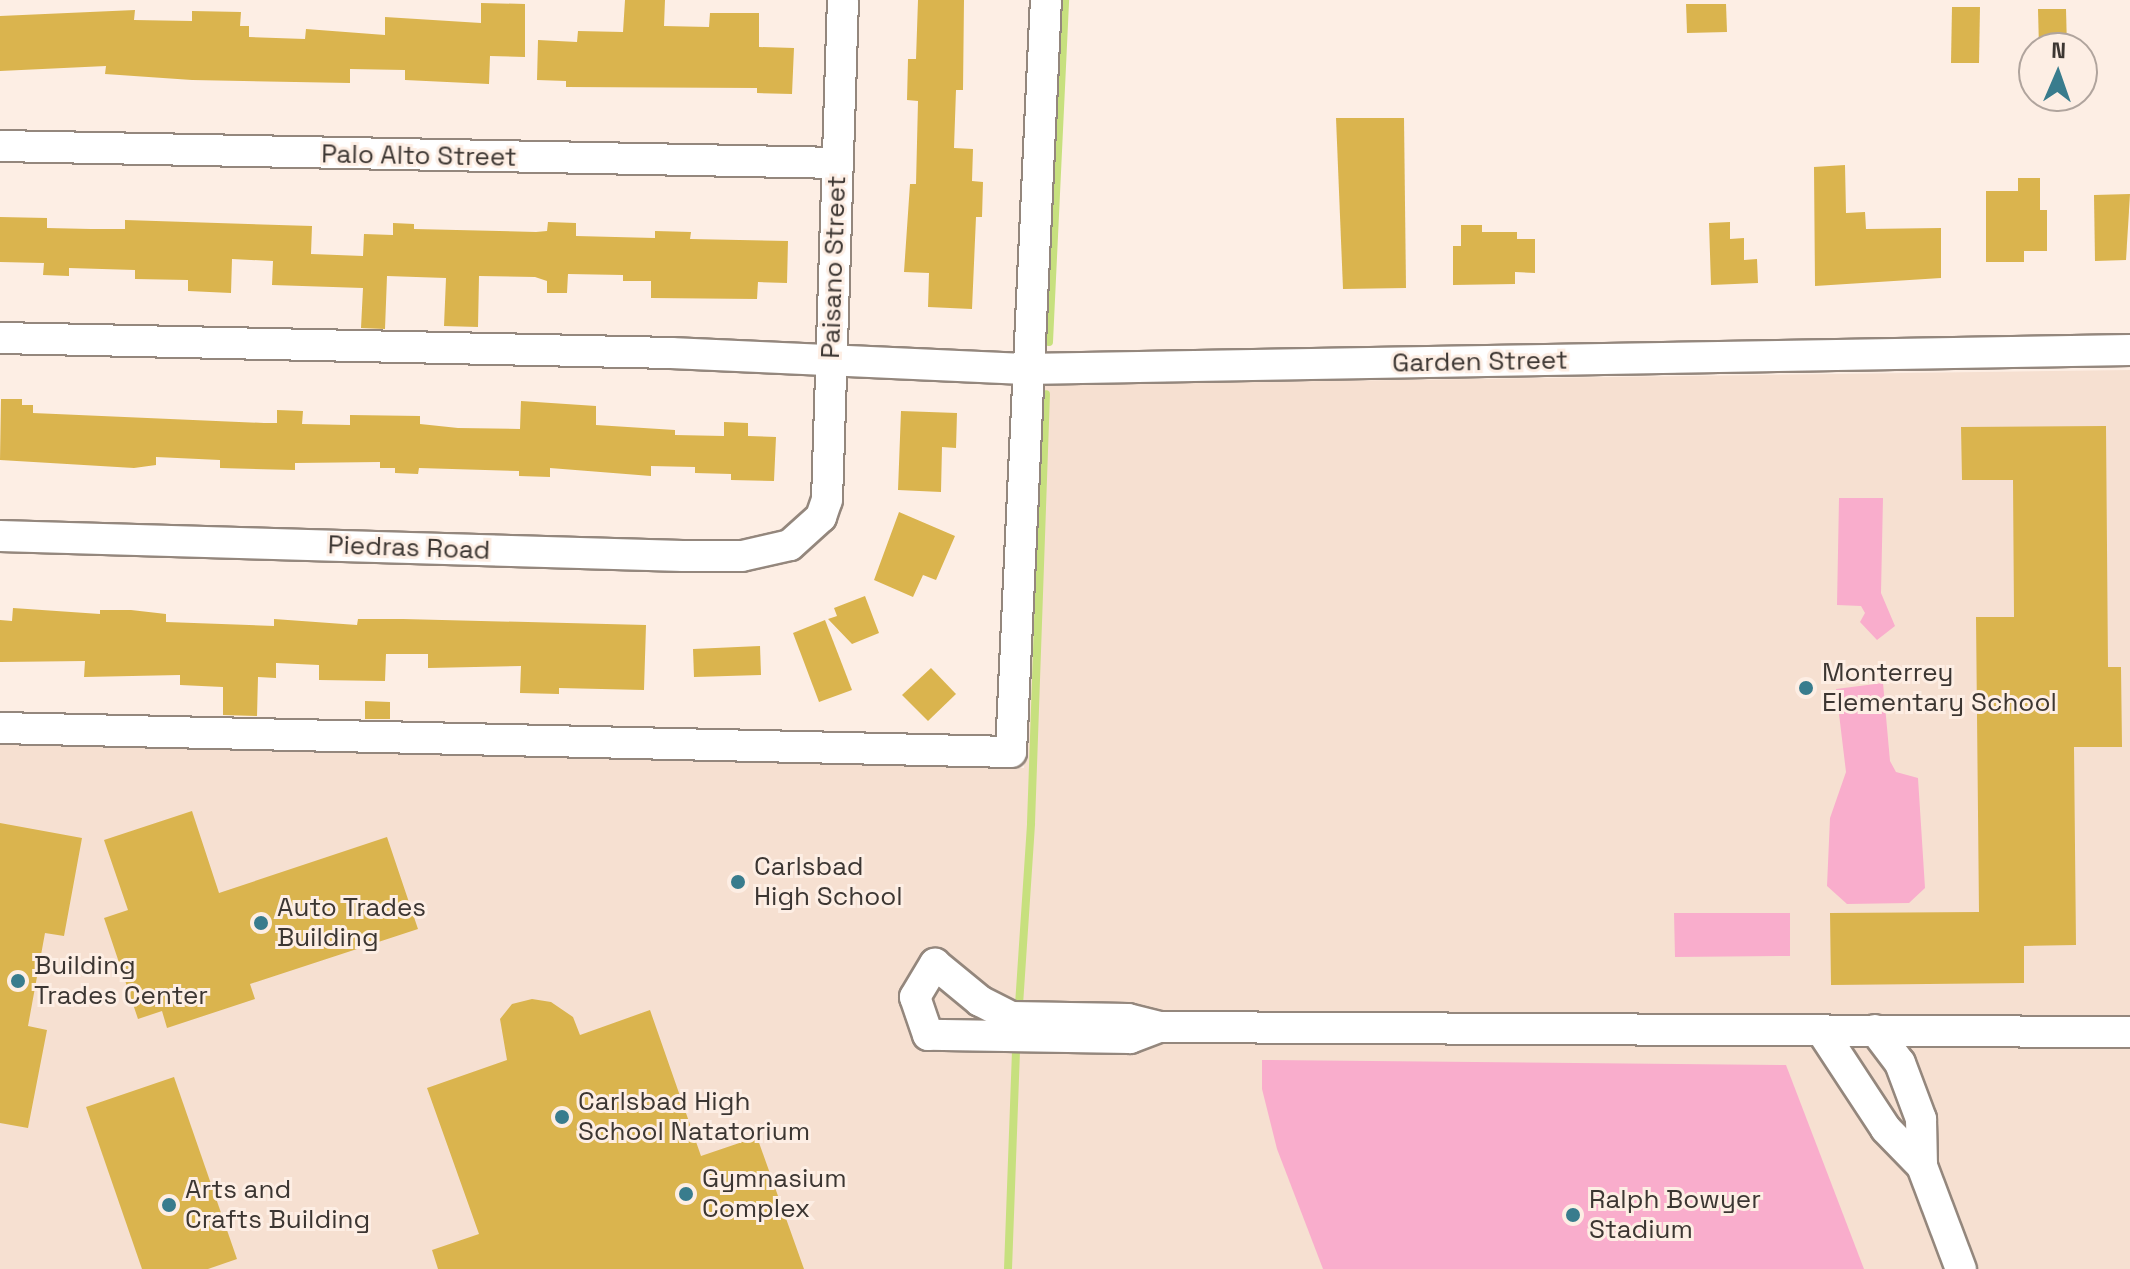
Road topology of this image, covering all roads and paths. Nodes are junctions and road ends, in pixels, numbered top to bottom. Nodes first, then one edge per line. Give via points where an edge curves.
1 (843, 0) edge
2 (1046, 0) edge
3 (0, 146) edge
4 (837, 163) junction
5 (0, 338) edge
6 (2130, 350) edge
7 (830, 362) junction
8 (1025, 369) junction
9 (811, 529) joint
10 (0, 536) edge
11 (0, 728) edge
12 (1159, 1027) junction
13 (1821, 1030) junction
14 (1875, 1030) junction
15 (2130, 1032) edge
16 (1922, 1166) junction
17 (1961, 1269) edge

1 - 4 street, Paisano Street
2 - 8 street
3 - 4 street, Palo Alto Street
4 - 7 street, Paisano Street
5 - 7 street, Garden Street via 686,353
6 - 8 street, Garden Street
7 - 8 street, Garden Street
7 - 9 street, Paisano Street via 827,500
8 - 11 street via 1025,530 1011,752
9 - 10 street, Piedras Road via 772,552 683,556
12 - 12 street via 1128,1019 1012,1017 980,1001 935,964 915,997 928,1035 1130,1038
12 - 13 street
13 - 14 street
13 - 16 street via 1886,1129
14 - 15 street
14 - 16 street via 1900,1063 1921,1119
16 - 17 street

